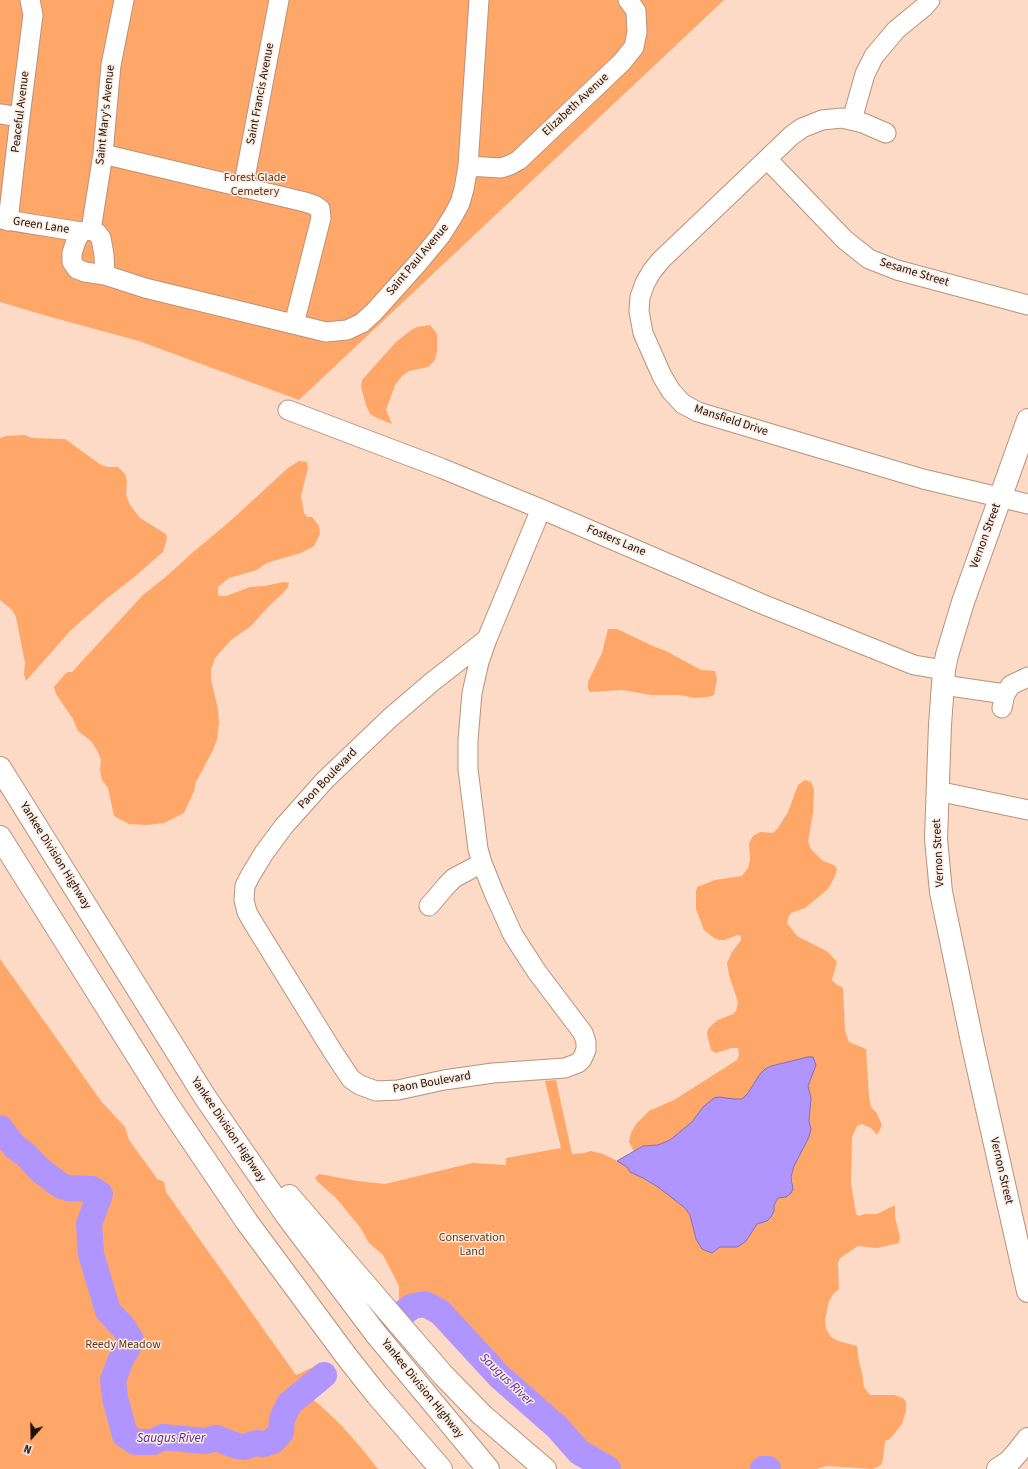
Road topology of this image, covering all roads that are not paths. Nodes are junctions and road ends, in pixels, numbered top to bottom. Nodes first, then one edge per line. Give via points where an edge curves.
1 (125, 0) edge
2 (279, 0) edge
3 (480, 0) edge
4 (628, 0) edge
5 (930, 0) edge
6 (31, 2) edge
7 (0, 114) edge
8 (20, 117) junction
9 (852, 120) junction
10 (886, 133) dead end
11 (103, 154) junction
12 (767, 159) junction
13 (468, 166) junction
14 (243, 188) junction
15 (4, 220) edge
16 (86, 231) junction
17 (105, 275) junction
18 (1028, 305) edge
19 (294, 324) junction
20 (288, 410) dead end
21 (1028, 420) edge
22 (1000, 497) junction
23 (1028, 504) edge
24 (541, 509) junction
25 (487, 639) junction
26 (944, 677) junction
27 (1028, 677) edge
28 (0, 768) edge
29 (937, 791) junction
30 (1028, 810) edge
31 (0, 837) edge
32 (482, 863) junction
33 (429, 906) dead end
34 (205, 1097) junction
35 (1022, 1237) edge
36 (1028, 1292) edge
37 (377, 1395) junction
38 (1028, 1438) edge
39 (429, 1469) edge
40 (441, 1469) edge
41 (488, 1469) edge
42 (544, 1469) edge
43 (998, 1469) edge

1 - 11 street, Saint Mary's Avenue via 111,65
2 - 14 street, Saint Francis Avenue
3 - 13 street, Saint Paul Avenue
4 - 13 street, Elizabeth Avenue via 636,11 637,32 634,47 622,62 519,160 501,168
5 - 9 street via 892,34 874,56 865,74
6 - 8 street, Peaceful Avenue via 33,14
7 - 8 street
8 - 15 street, Peaceful Avenue
9 - 10 street, Mansfield Drive
9 - 12 street, Mansfield Drive via 822,120 802,128
11 - 14 street
11 - 16 street, Saint Mary's Avenue
12 - 18 street, Sesame Street via 845,240 869,259 897,270
12 - 22 street, Mansfield Drive via 661,260 645,283 640,304 641,326 671,391 683,404 707,415 923,479
13 - 19 street, Saint Paul Avenue via 464,189 454,216 418,263 362,323 352,328 326,332
14 - 19 street via 305,202 320,210 321,218
15 - 16 street, Green Lane
16 - 17 street via 97,233 101,238
16 - 17 street, Saint Mary's Avenue via 76,241 72,262 77,269
17 - 19 street, Saint Mary's Avenue via 145,288
20 - 24 street, Fosters Lane
21 - 22 main road, Vernon Street
22 - 23 street, Mansfield Drive
22 - 26 main road, Vernon Street via 948,647
24 - 25 street, Paon Boulevard
24 - 26 street, Fosters Lane via 762,604
25 - 32 street, Paon Boulevard via 472,694 468,740 471,800
25 - 32 street, Paon Boulevard via 390,718 325,780 284,826 245,886 244,900 247,912 337,1059 351,1079 360,1085 376,1091 398,1090 487,1074 565,1068 582,1059 586,1046 583,1033 516,940
26 - 27 street, Fosters Lane via 1003,701 1011,686
26 - 29 main road, Vernon Street
28 - 34 main road, Yankee Division Highway
29 - 30 street
29 - 35 main road, Vernon Street via 936,839 941,892 973,1046
31 - 37 main road via 172,1111 247,1222
32 - 33 street via 454,878
34 - 41 main road, Yankee Division Highway via 287,1216 350,1300 406,1372
34 - 42 main road via 443,1375 482,1415
35 - 36 main road, Vernon Street
37 - 39 main road
37 - 40 main road
38 - 43 main road via 1009,1462

